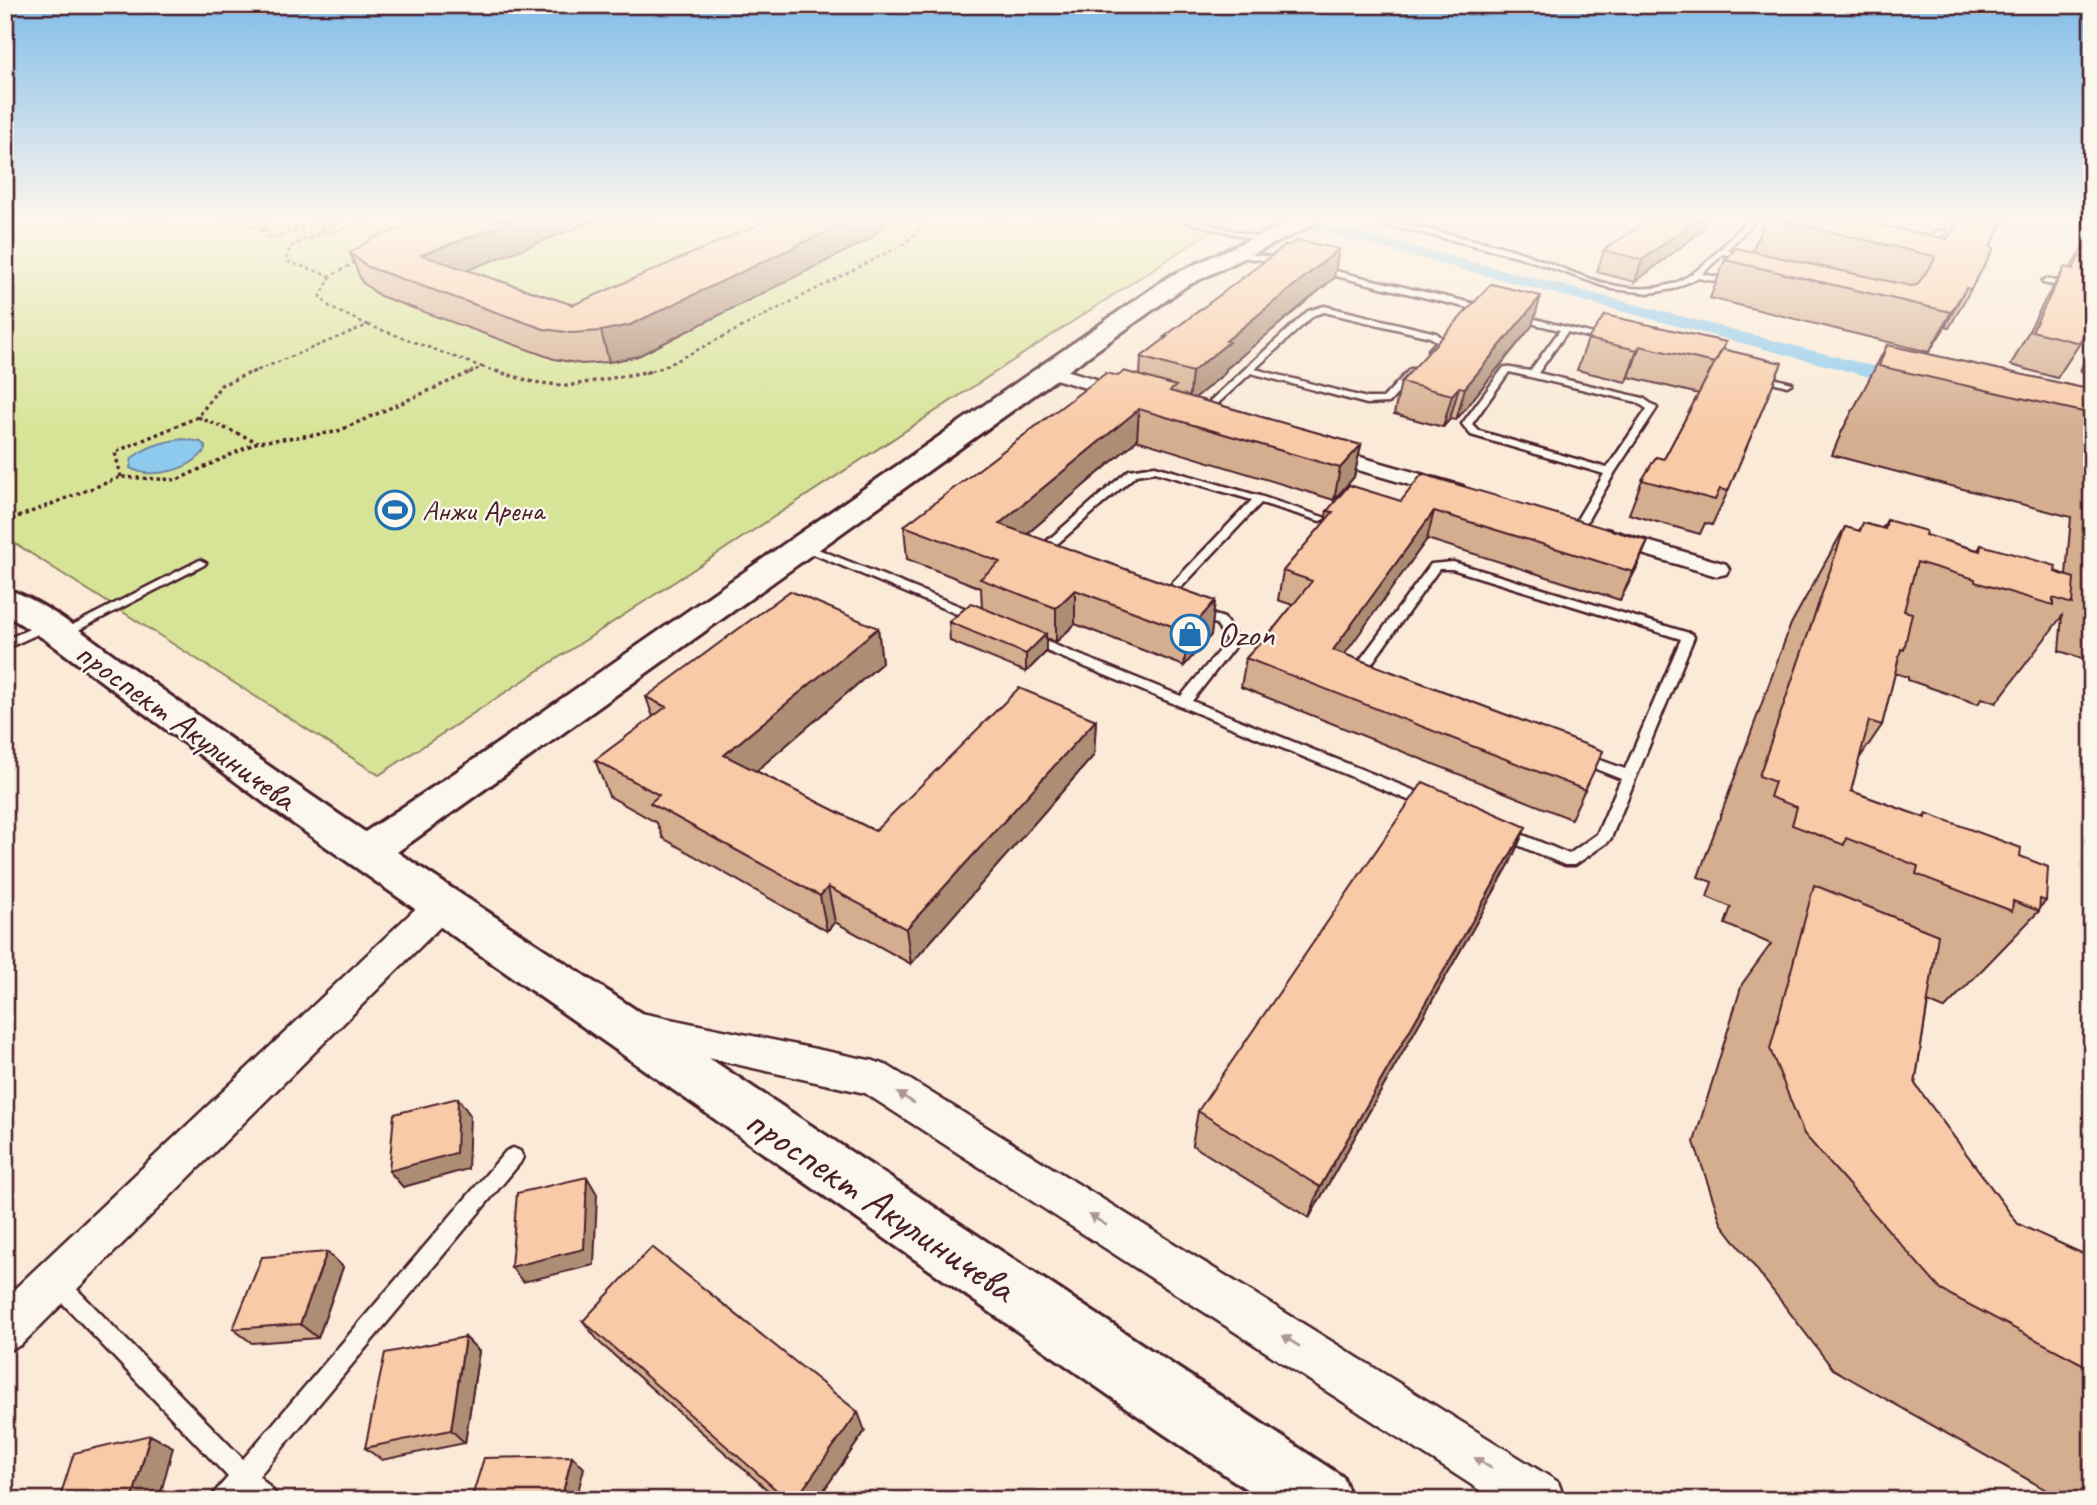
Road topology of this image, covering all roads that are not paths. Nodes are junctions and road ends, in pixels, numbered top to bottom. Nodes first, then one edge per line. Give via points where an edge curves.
1 (1165, 290) edge
2 (1404, 290) edge
3 (1498, 313) edge
4 (1511, 316) edge
5 (1566, 329) junction
6 (1618, 342) edge
7 (2092, 356) edge
8 (1249, 370) junction
9 (1049, 371) junction
10 (2092, 371) edge
11 (1748, 373) edge
12 (1532, 374) junction
13 (1787, 383) dead end
14 (1147, 400) edge
15 (1173, 408) edge
16 (1199, 416) junction
17 (1225, 423) edge
18 (1304, 447) edge
19 (1610, 472) junction
20 (1474, 497) edge
21 (1259, 499) junction
22 (1320, 518) dead end
23 (1552, 520) edge
24 (1578, 528) junction
25 (803, 546) junction
26 (1069, 559) edge
27 (200, 563) dead end
28 (1717, 569) dead end
29 (1155, 591) edge
30 (1168, 595) junction
31 (5, 599) edge
32 (993, 624) edge
33 (54, 629) junction
34 (1019, 635) edge
35 (5, 645) edge
36 (1387, 683) edge
37 (1184, 702) junction
38 (1565, 752) edge
39 (1628, 776) junction
40 (1442, 808) edge
41 (1493, 829) edge
42 (366, 852) junction
43 (443, 903) junction
44 (620, 1025) junction
45 (513, 1157) dead end
46 (55, 1281) junction
47 (5, 1329) edge
48 (242, 1476) junction
49 (223, 1500) edge
50 (266, 1500) edge
51 (1320, 1500) edge
52 (1540, 1500) edge

1 - 9 street
2 - 3 lane
4 - 5 lane
5 - 6 lane
5 - 12 lane
7 - 10 lane via 2087,370
8 - 8 lane via 1311,313 1324,309 1442,341 1386,401 1367,401
8 - 16 lane
9 - 14 street
9 - 25 street
11 - 13 lane
12 - 19 lane via 1640,400 1652,408
12 - 19 lane via 1507,369 1467,424 1475,433
15 - 16 street
16 - 17 street
18 - 20 street
19 - 24 lane
21 - 22 lane
21 - 26 lane via 1155,469 1133,472 1051,543 1057,555
21 - 30 lane
23 - 24 street
24 - 28 street
25 - 32 lane
25 - 42 street
27 - 33 lane
29 - 30 lane
30 - 37 lane via 1175,607 1220,621 1233,641
31 - 33 street, проспект Акулиничева
33 - 35 lane
33 - 42 street, проспект Акулиничева
34 - 37 lane
36 - 39 lane via 1375,678 1365,663 1436,566 1453,565 1688,637
37 - 40 lane
38 - 39 lane
39 - 41 lane via 1603,838 1570,861
42 - 43 street, проспект Акулиничева
43 - 44 street, проспект Акулиничева
43 - 46 street
44 - 51 street, проспект Акулиничева
52 -> 44 street via 874,1078
45 - 48 lane
46 - 47 street
46 - 48 lane
48 - 49 lane
48 - 50 lane

